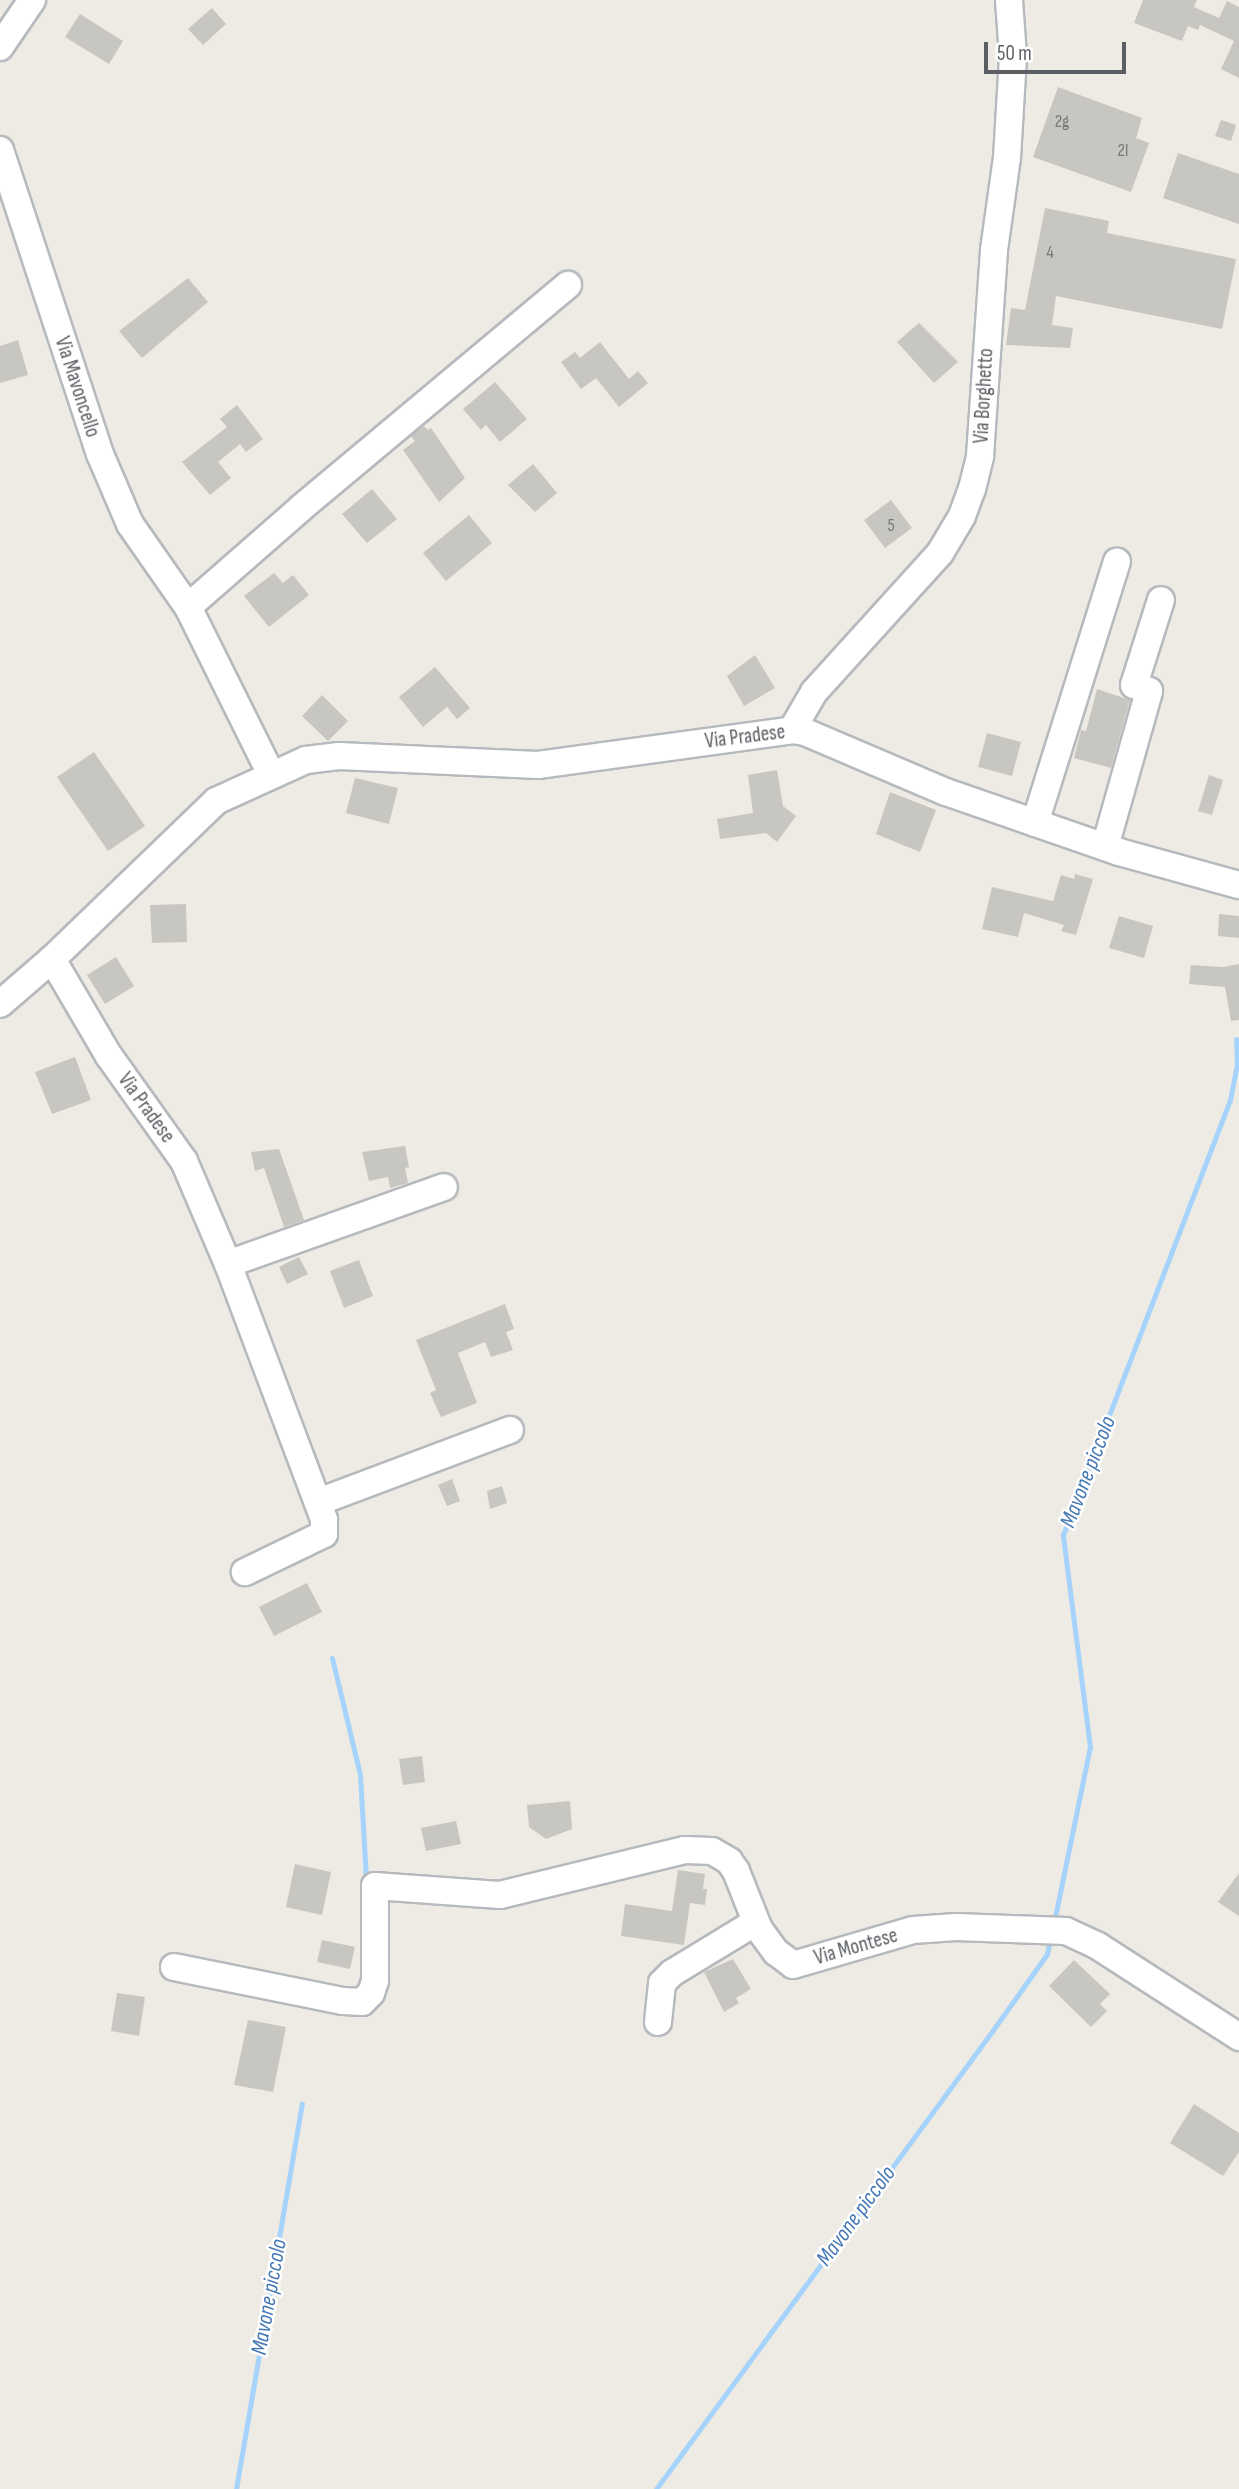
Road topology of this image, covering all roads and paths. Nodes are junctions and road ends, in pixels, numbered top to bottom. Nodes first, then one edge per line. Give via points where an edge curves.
1 (32, 0) edge
2 (1009, 0) edge
3 (0, 47) edge
4 (0, 150) edge
5 (568, 285) dead end
6 (1117, 562) dead end
7 (1161, 600) dead end
8 (188, 607) junction
9 (792, 730) junction
10 (271, 774) junction
11 (1035, 822) junction
12 (1105, 847) junction
13 (1239, 885) edge
14 (52, 959) junction
15 (0, 1004) edge
16 (444, 1187) dead end
17 (228, 1264) junction
18 (510, 1430) dead end
19 (318, 1503) junction
20 (245, 1572) dead end
21 (756, 1922) junction
22 (174, 1967) dead end
23 (658, 2022) dead end
24 (1239, 2037) edge

1 - 3 street
2 - 9 street, Via Borghetto via 1013,56 1007,158 994,250 981,456 972,489 940,553 814,692
4 - 8 street, Via Mavoncello via 100,454 130,524
5 - 8 street
6 - 11 street
7 - 12 street via 1134,685 1149,691
8 - 10 street
9 - 10 street, Via Pradese via 538,765 339,756 306,760
9 - 11 street, Via Pradese
10 - 14 street, Via Pradese via 216,801
11 - 12 street, Via Pradese
12 - 13 street, Via Pradese
14 - 15 street, Via Pradese
14 - 17 street, Via Pradese via 109,1056 184,1161
16 - 17 street
17 - 19 street, Via Pradese
18 - 19 street
19 - 20 street, Via Pradese via 324,1534
21 - 22 street, Via Montese via 729,1861 712,1851 685,1850 500,1895 375,1886 375,1981 372,1993 362,2002
21 - 23 street via 662,1983
21 - 24 street, Via Montese via 776,1952 793,1965 913,1930 1066,1931 1098,1946

